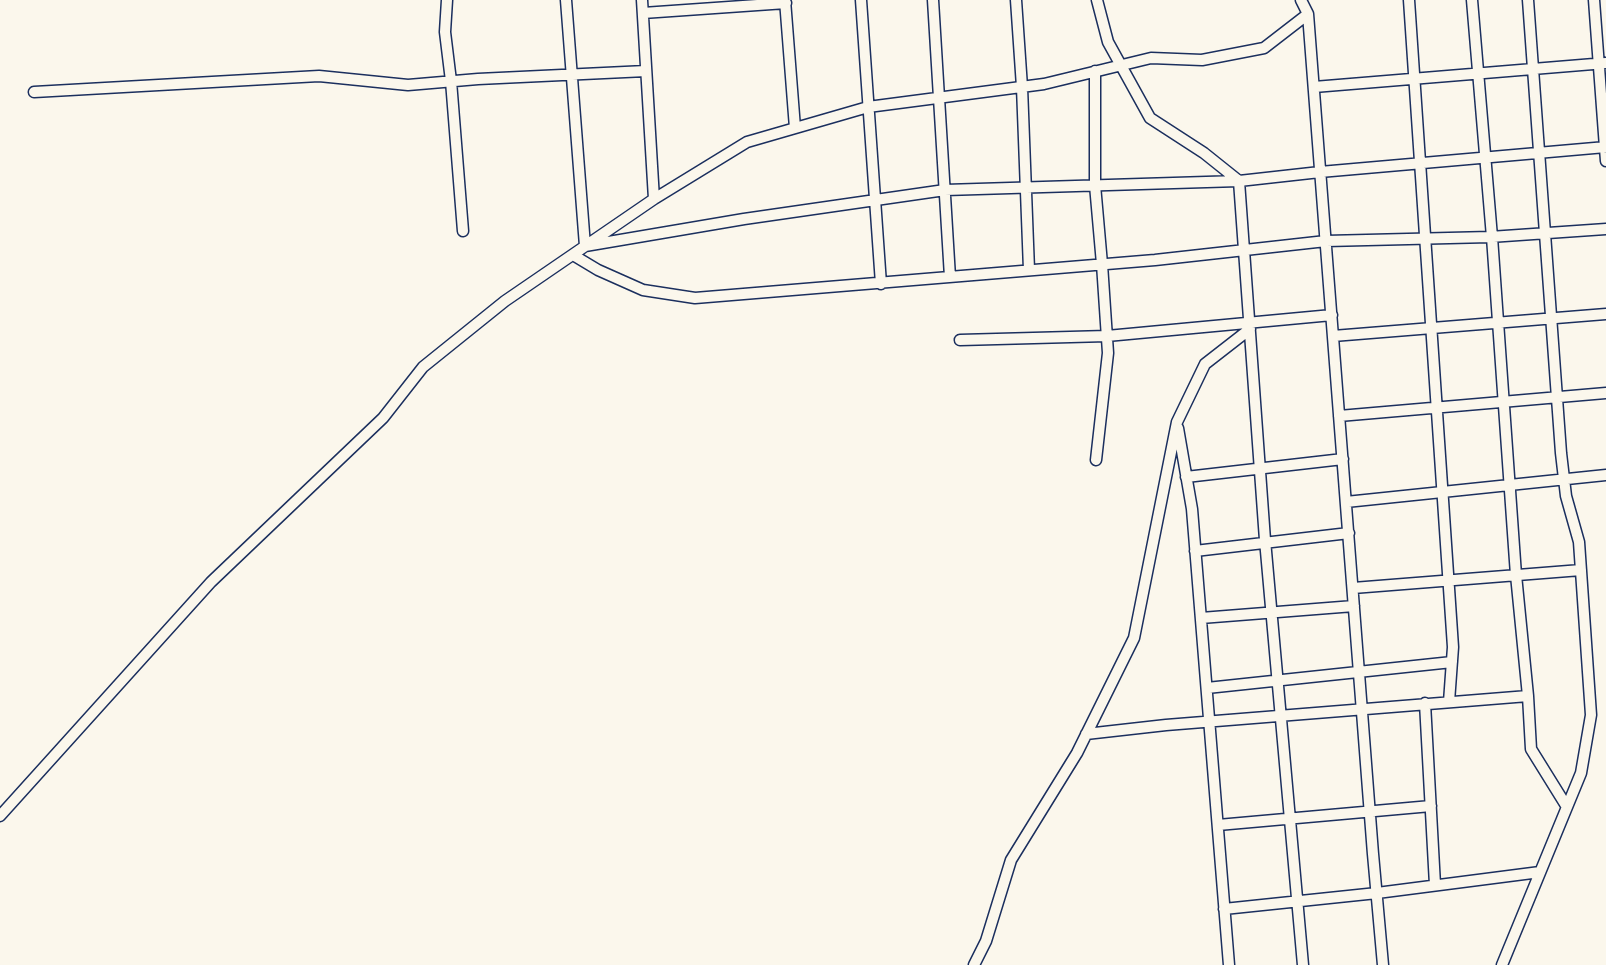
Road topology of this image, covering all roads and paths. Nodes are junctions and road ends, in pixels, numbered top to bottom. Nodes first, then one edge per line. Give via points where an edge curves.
1 (447, 0) edge
2 (566, 0) edge
3 (642, 0) edge
4 (861, 0) edge
5 (933, 0) edge
6 (1016, 0) edge
7 (1097, 0) edge
8 (1300, 0) edge
9 (1409, 0) edge
10 (1472, 0) edge
11 (1528, 0) edge
12 (1594, 0) edge
13 (786, 2) edge
14 (643, 13) junction
15 (1308, 14) junction
16 (1602, 63) edge
17 (1120, 64) junction
18 (1532, 69) junction
19 (646, 71) junction
20 (1095, 71) junction
21 (1478, 73) junction
22 (572, 75) junction
23 (1414, 79) junction
24 (451, 81) junction
25 (1022, 87) junction
26 (1314, 87) junction
27 (34, 92) dead end
28 (939, 98) junction
29 (868, 107) junction
30 (795, 128) junction
31 (1605, 147) edge
32 (1539, 153) junction
33 (1486, 157) junction
34 (1606, 161) edge
35 (1420, 163) junction
36 (1320, 172) junction
37 (1239, 181) junction
38 (1095, 186) junction
39 (1026, 188) junction
40 (944, 190) junction
41 (654, 198) junction
42 (875, 200) junction
43 (1606, 229) edge
44 (463, 231) dead end
45 (1546, 233) junction
46 (1492, 237) junction
47 (1425, 239) junction
48 (1326, 241) junction
49 (585, 246) junction
50 (1245, 250) junction
51 (573, 255) junction
52 (1102, 264) junction
53 (1029, 270) junction
54 (950, 277) junction
55 (881, 284) junction
56 (1606, 314) edge
57 (1332, 315) junction
58 (1552, 318) junction
59 (1498, 323) junction
60 (1250, 326) junction
61 (1431, 328) junction
62 (1107, 336) junction
63 (1333, 336) junction
64 (960, 340) dead end
65 (1606, 393) edge
66 (1557, 397) junction
67 (1504, 402) junction
68 (1436, 408) junction
69 (1339, 416) junction
70 (1177, 422) junction
71 (1343, 459) junction
72 (1096, 460) dead end
73 (1260, 469) junction
74 (1606, 475) edge
75 (1186, 477) junction
76 (1564, 479) junction
77 (1510, 485) junction
78 (1442, 492) junction
79 (1346, 502) junction
80 (1349, 533) junction
81 (1265, 543) junction
82 (1195, 551) junction
83 (1581, 570) junction
84 (1516, 575) junction
85 (1448, 581) junction
86 (1353, 588) junction
87 (1354, 606) junction
88 (1271, 612) junction
89 (1201, 618) junction
90 (1452, 662) junction
91 (1359, 672) junction
92 (1277, 680) junction
93 (1207, 688) junction
94 (1528, 696) junction
95 (1449, 702) junction
96 (1425, 704) junction
97 (1362, 708) junction
98 (1280, 716) junction
99 (1209, 721) junction
100 (1086, 734) junction
101 (1430, 806) junction
102 (1567, 807) junction
103 (1370, 812) junction
104 (0, 816) edge
105 (1290, 819) junction
106 (1218, 825) junction
107 (1540, 872) junction
108 (1435, 886) junction
109 (1377, 893) junction
110 (1297, 902) junction
111 (1224, 909) junction
112 (974, 965) edge
113 (1229, 965) edge
114 (1302, 965) edge
115 (1383, 965) edge
116 (1502, 965) edge

1 - 24 street via 445,32
2 - 22 street
3 - 14 street
4 - 29 street
5 - 28 street
6 - 25 street
7 - 17 street via 1108,42
8 - 15 street
9 - 23 street
10 - 21 street
11 - 18 street
12 - 16 street
13 - 14 street
13 - 30 street
14 - 19 street
15 - 17 street via 1264,48 1202,60 1151,58
15 - 26 street
16 - 18 street
16 - 31 street
17 - 20 street
17 - 37 street via 1150,118 1204,153
18 - 21 street
18 - 32 street
19 - 22 street
19 - 41 street
20 - 25 street
20 - 38 street
21 - 23 street
21 - 33 street
22 - 24 street
22 - 49 street
23 - 26 street
23 - 35 street
24 - 27 street via 408,85 319,76
24 - 44 street
25 - 28 street
25 - 39 street
26 - 36 street
28 - 29 street
28 - 40 street
29 - 30 street
29 - 42 street
30 - 41 street via 747,142
31 - 32 street
31 - 34 street
32 - 33 street
32 - 45 street
33 - 35 street
33 - 46 street
35 - 36 street
35 - 47 street
36 - 37 street
36 - 48 street
37 - 38 street
37 - 50 street
38 - 39 street
38 - 52 street
39 - 40 street
39 - 53 street
40 - 42 street
40 - 54 street
41 - 49 street
42 - 49 street
42 - 55 street
43 - 45 street
45 - 46 street
45 - 58 street
46 - 47 street
46 - 59 street
47 - 48 street
47 - 61 street
48 - 50 street
48 - 57 street
49 - 51 street
50 - 52 street
50 - 60 street
51 - 55 street via 598,270 643,290 695,298
51 - 104 street via 505,301 423,368 383,418 210,582
52 - 53 street
52 - 62 street
53 - 54 street
54 - 55 street
56 - 58 street
57 - 60 street
57 - 63 street
58 - 59 street
58 - 66 street
59 - 61 street
59 - 67 street
60 - 62 street
60 - 70 street via 1205,364
60 - 73 street
61 - 63 street
61 - 68 street
62 - 64 street
62 - 72 street via 1108,353
63 - 69 street
65 - 66 street
66 - 67 street
66 - 76 street
67 - 68 street
67 - 77 street
68 - 69 street
68 - 78 street
69 - 71 street
70 - 75 street
70 - 100 street via 1134,638
71 - 73 street
71 - 79 street
73 - 75 street
73 - 81 street
74 - 76 street
75 - 82 street via 1192,509
76 - 77 street
76 - 83 street via 1579,542
77 - 78 street
77 - 84 street
78 - 79 street
78 - 85 street
79 - 80 street
80 - 81 street
80 - 86 street
81 - 82 street
81 - 88 street
82 - 89 street
83 - 84 street
83 - 102 street via 1591,715 1581,773
84 - 85 street
84 - 94 street
85 - 86 street
85 - 90 street
86 - 87 street
87 - 88 street
87 - 91 street
88 - 89 street
88 - 92 street
89 - 93 street
90 - 91 street
90 - 95 street
91 - 92 street
91 - 97 street
92 - 93 street
92 - 98 street
93 - 99 street
94 - 95 street
94 - 102 street via 1531,749
95 - 96 street
96 - 97 street
96 - 101 street
97 - 98 street
97 - 103 street
98 - 99 street
98 - 105 street
99 - 100 street
99 - 106 street
100 - 112 street via 1011,860 986,941
101 - 103 street
101 - 108 street
102 - 107 street
103 - 105 street
103 - 109 street
105 - 106 street
105 - 110 street
106 - 111 street
107 - 108 street
107 - 116 street
108 - 109 street
109 - 110 street
109 - 115 street
110 - 111 street
110 - 114 street
111 - 113 street

